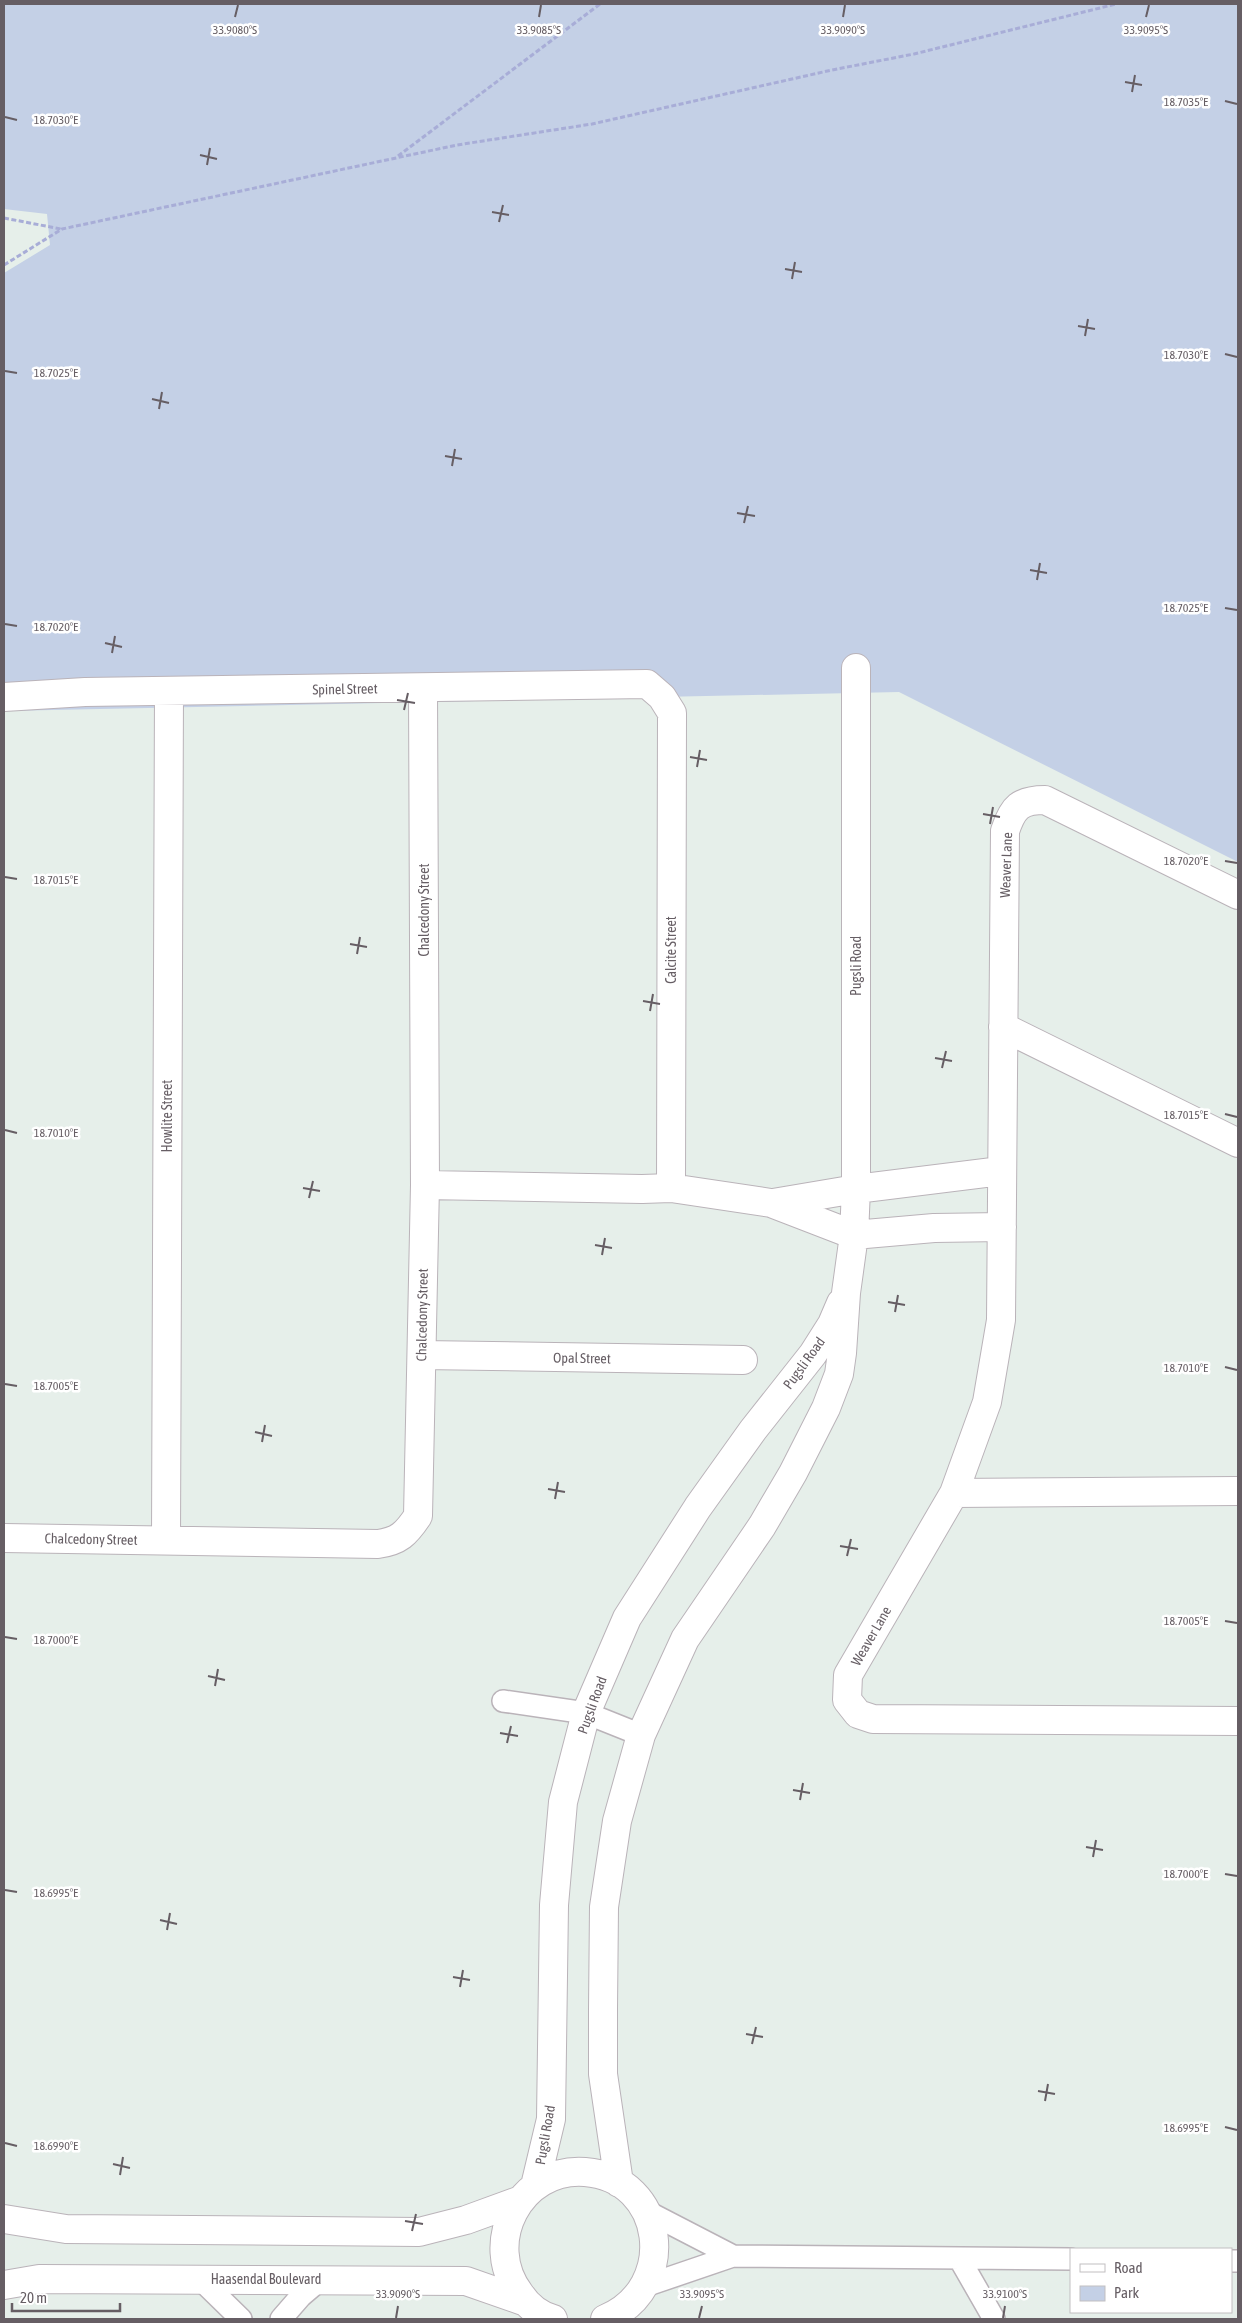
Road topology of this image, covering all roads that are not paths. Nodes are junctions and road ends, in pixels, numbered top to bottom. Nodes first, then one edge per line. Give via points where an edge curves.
1 (856, 668) dead end
2 (423, 688) junction
3 (169, 691) junction
4 (4, 697) edge
5 (672, 713) joint
6 (1238, 895) edge
7 (1003, 1026) junction
8 (1238, 1143) edge
9 (1001, 1172) junction
10 (424, 1184) junction
11 (670, 1188) junction
12 (856, 1189) junction
13 (771, 1203) junction
14 (1002, 1227) junction
15 (854, 1235) junction
16 (846, 1293) junction
17 (422, 1355) junction
18 (743, 1360) dead end
19 (1238, 1491) edge
20 (954, 1493) junction
21 (4, 1538) edge
22 (166, 1540) junction
23 (503, 1701) dead end
24 (586, 1713) junction
25 (1238, 1721) edge
26 (641, 1735) junction
27 (619, 2183) junction
28 (528, 2193) junction
29 (646, 2211) junction
30 (4, 2218) edge
31 (733, 2256) junction
32 (959, 2258) junction
33 (1070, 2259) edge
34 (200, 2279) junction
35 (321, 2279) junction
36 (4, 2286) edge
37 (645, 2286) junction
38 (543, 2315) edge
39 (613, 2317) edge
40 (241, 2319) edge
41 (281, 2319) edge
42 (994, 2319) edge

1 - 12 street, Pugsli Road
2 - 3 street, Spinel Street
2 - 5 street, Spinel Street via 648,684
2 - 10 street, Chalcedony Street
3 - 4 street, Spinel Street
3 - 22 street, Howlite Street
5 - 11 street, Calcite Street
6 - 7 street, Weaver Lane via 1045,800 1030,800 1020,805 1010,815 1005,831
7 - 8 street
7 - 9 street, Weaver Lane
9 - 12 street
9 - 14 street, Weaver Lane
10 - 11 street
10 - 17 street, Chalcedony Street
11 - 13 street
12 - 13 street
12 - 15 street, Pugsli Road
13 - 15 street
14 - 15 street via 934,1228
14 - 20 street, Weaver Lane via 1001,1320 987,1402
15 - 16 street, Pugsli Road
16 - 24 street, Pugsli Road via 813,1354 698,1507 627,1618
16 - 26 street, Pugsli Road via 839,1374 826,1408 762,1526 685,1639
17 - 18 street, Opal Street
17 - 22 street, Chalcedony Street via 418,1516 410,1529 394,1541 378,1544
19 - 20 street
20 - 25 street, Weaver Lane via 848,1675 847,1700 858,1714 873,1719
21 - 22 street, Chalcedony Street
23 - 24 lane
24 - 26 lane
24 - 28 street, Pugsli Road via 563,1802 554,1905 551,2119
26 - 27 street, Pugsli Road via 617,1820 604,1907 603,2074
27 - 28 street via 586,2172 568,2173 551,2178
27 - 29 street
28 - 30 street via 466,2220 419,2232 66,2229
28 - 38 street, Pugsli Road via 507,2226 505,2263 512,2284
29 - 31 lane
29 - 37 street via 653,2229 655,2249
31 - 32 lane
31 - 37 lane
32 - 33 lane
32 - 42 lane
34 - 35 street, Haasendal Boulevard
34 - 36 street, Haasendal Boulevard via 39,2278
34 - 40 lane
35 - 38 street, Haasendal Boulevard via 466,2281
35 - 41 lane
37 - 39 street via 633,2302

